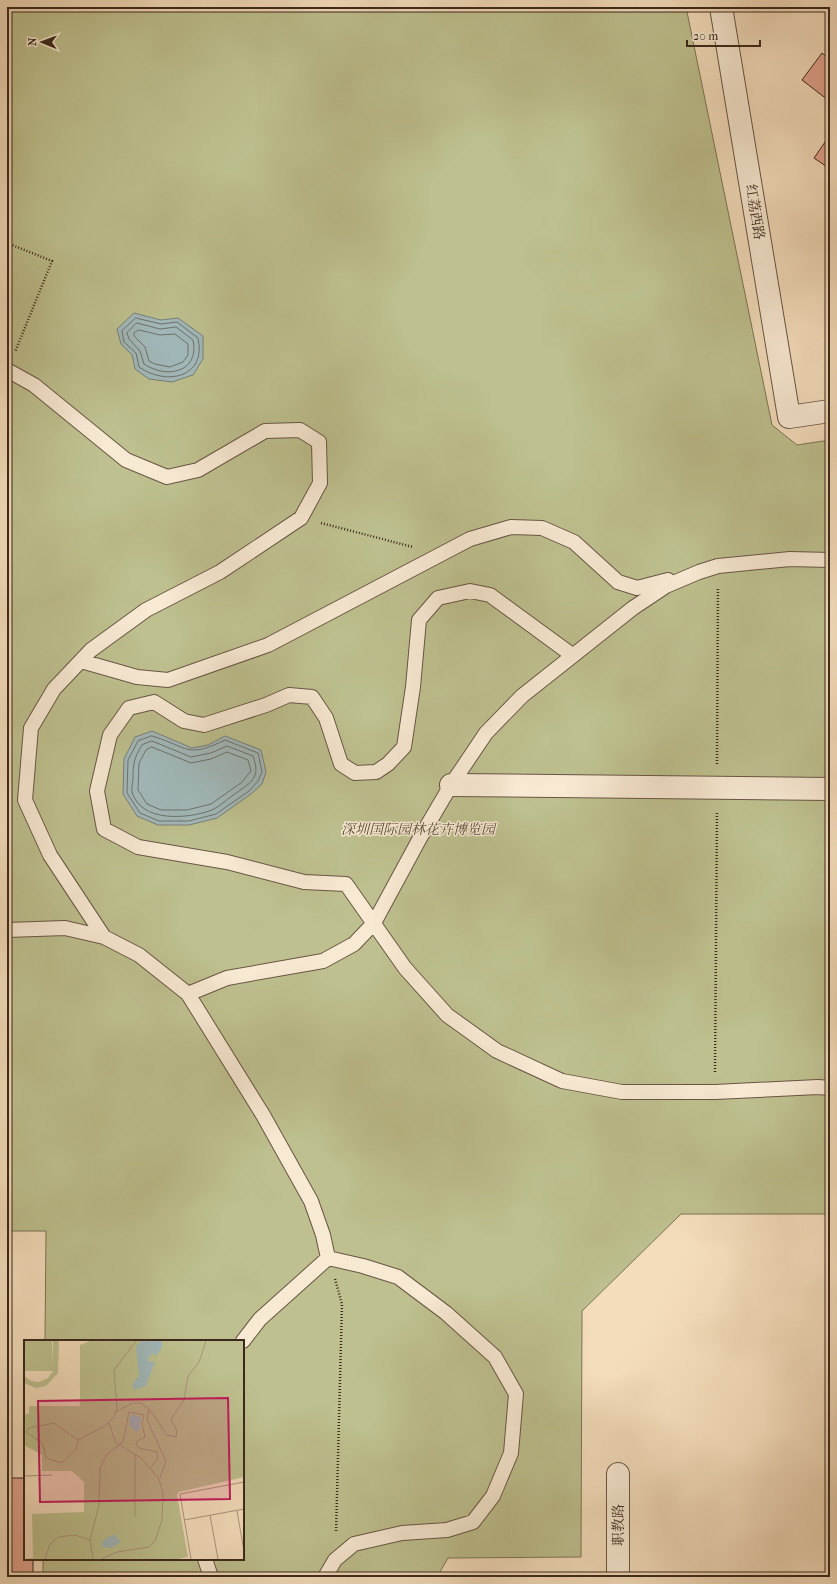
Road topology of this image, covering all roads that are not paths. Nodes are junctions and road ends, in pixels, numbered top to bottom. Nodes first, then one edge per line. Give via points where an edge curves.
1 (721, 7) edge
2 (8, 370) edge
3 (830, 411) edge
4 (830, 560) edge
5 (699, 572) junction
6 (572, 656) junction
7 (81, 661) junction
8 (452, 785) junction
9 (830, 789) edge
10 (374, 923) junction
11 (7, 930) edge
12 (104, 937) junction
13 (188, 994) junction
14 (830, 1088) edge
15 (328, 1258) junction
16 (244, 1340) edge
17 (618, 1474) dead end
18 (205, 1560) edge
19 (211, 1577) edge
20 (325, 1577) edge
21 (618, 1577) edge

1 - 3 street, 红荔西路 via 789,417
2 - 7 lane via 34,385 126,460 167,477 198,470 264,431 300,430 319,442 320,483 302,518 220,572 146,610 91,650
4 - 5 lane via 790,559 718,566
5 - 6 lane via 666,586 633,608
5 - 7 lane via 637,588 618,582 574,542 542,528 511,527 470,539 268,645 168,680 137,677
6 - 8 lane via 522,696 486,733
6 - 10 lane via 490,595 470,591 438,598 419,620 404,747 388,764 376,772 355,773 341,764 326,718 312,697 290,695 204,725 184,721 154,702 129,708 110,735 97,791 104,829 138,846 227,862 304,882 346,884
7 - 12 lane via 54,689 30,728 25,800 50,855
8 - 9 street
8 - 10 lane
10 - 13 lane via 354,944 323,962 227,978
10 - 14 lane via 405,968 447,1015 497,1051 562,1081 622,1092
11 - 12 lane via 65,928
12 - 13 lane via 139,955
13 - 15 lane via 263,1115 311,1201
15 - 16 lane via 260,1319
15 - 20 lane via 398,1277 446,1313 495,1357 516,1394 511,1453 493,1496 473,1522 447,1530 402,1533 354,1544 335,1560
17 - 21 street, 职教路
18 - 19 lane

